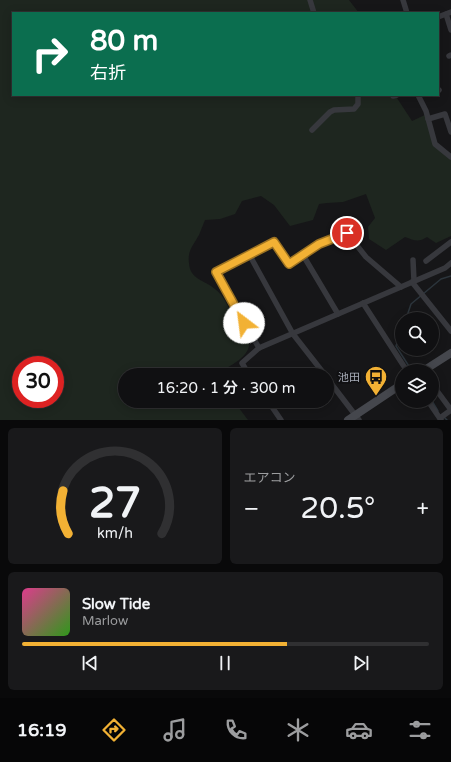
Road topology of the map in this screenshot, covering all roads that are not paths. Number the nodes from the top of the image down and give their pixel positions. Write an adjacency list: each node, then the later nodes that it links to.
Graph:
1 (310, 0): 3 (street)
2 (403, 0): 4 (street)
3 (314, 12)
4 (407, 12)
5 (448, 13): 6 (street)
6 (451, 30)
7 (358, 96): 10 (street)
8 (419, 96): 9 (street)
9 (428, 119): 11 (street); 12 (street)
10 (312, 130)
11 (451, 132)
12 (451, 157)
13 (451, 242): 17 (street)
14 (249, 254): 15 (street); 24 (street); 25 (street)
15 (303, 255): 20 (street); 22 (street)
16 (413, 260): 19 (street)
17 (426, 261)
18 (451, 263): 19 (street)
19 (413, 282): 20 (street); 23 (street)
20 (401, 287): 21 (street)
21 (363, 303): 22 (street); 27 (street)
22 (338, 314): 24 (street)
23 (451, 331)
24 (293, 334): 25 (street); 30 (street)
25 (259, 348): 29 (street)
26 (451, 353): 28 (main road)
27 (402, 364)
28 (434, 364)
29 (245, 368)
30 (320, 368)
31 (334, 387): 36 (street)
32 (395, 389): 36 (main road)
33 (439, 394): 37 (street)
34 (273, 408): 38 (street)
35 (434, 408): 37 (street)
36 (357, 417): 39 (main road)
37 (442, 418)
38 (281, 420)
39 (348, 420)

